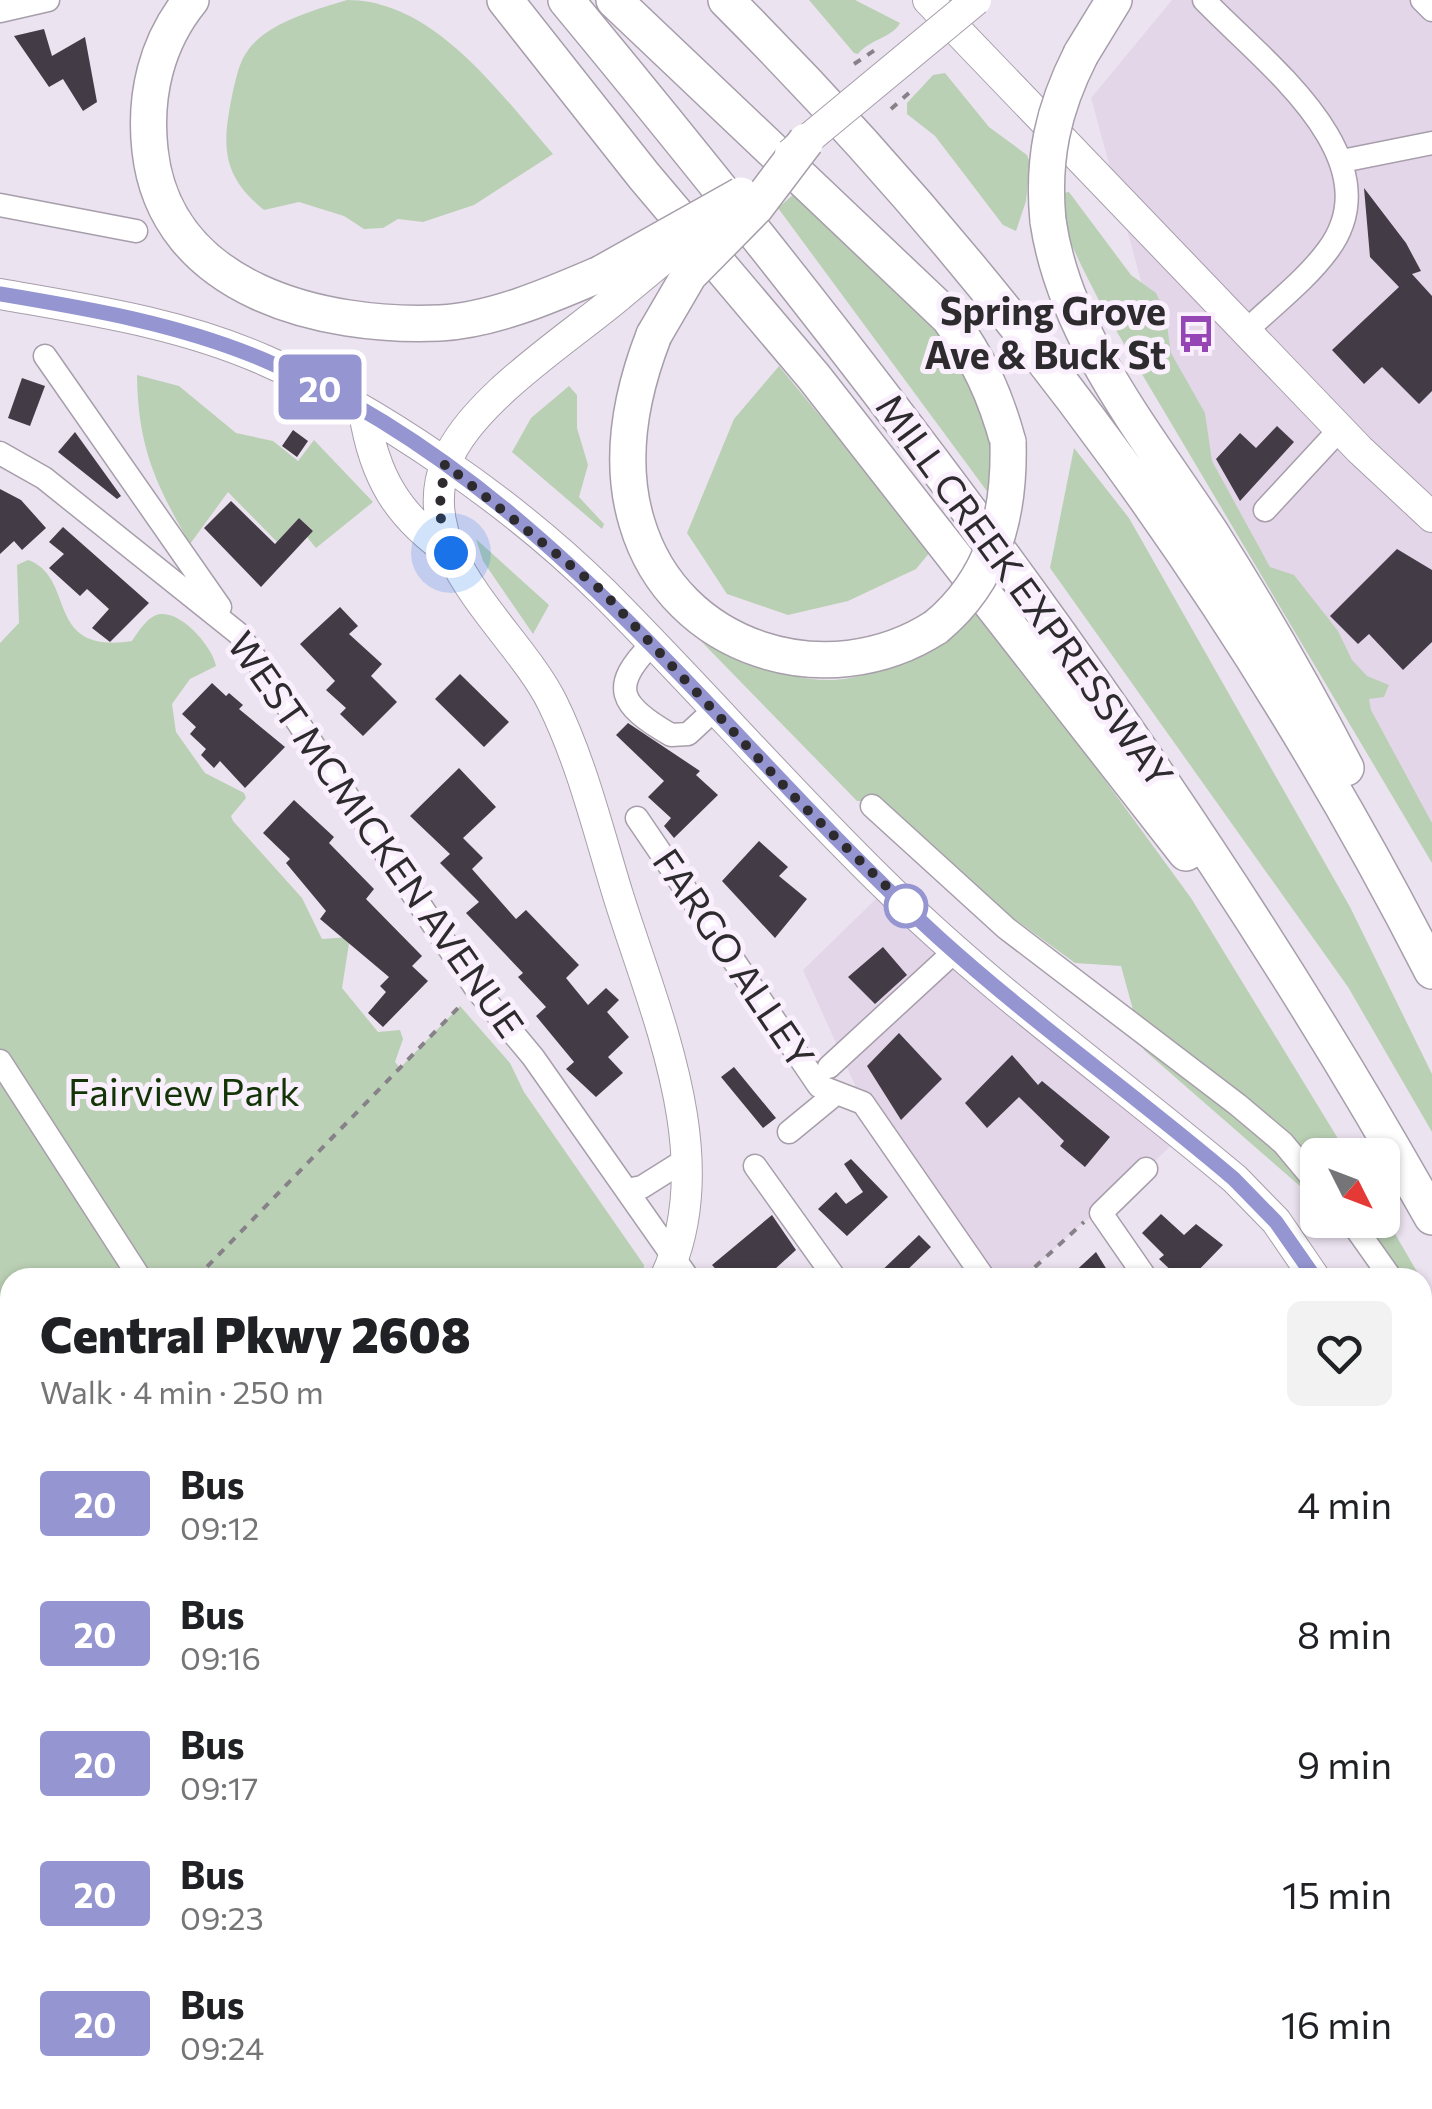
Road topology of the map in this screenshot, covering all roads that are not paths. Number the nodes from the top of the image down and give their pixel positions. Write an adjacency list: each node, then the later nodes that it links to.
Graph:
1 (48, 0): 14 (street)
2 (191, 0): 22 (highway)
3 (496, 0): 15 (highway)
4 (505, 0): 15 (highway)
5 (566, 0): 41 (highway, MILL CREEK EXPRESSWAY)
6 (614, 0): 16 (highway, bridge)
7 (726, 0): 40 (highway)
8 (974, 0): 12 (main road); 16 (main road, bridge)
9 (1114, 0): 38 (highway, bridge)
10 (1204, 0): 18 (street)
11 (1422, 0): 13 (street)
12 (937, 10): 24 (main road)
13 (1432, 10)
14 (0, 11)
15 (534, 35): 41 (highway)
16 (806, 141): 19 (main road, bridge)
17 (1432, 143): 18 (street)
18 (1342, 160): 24 (street)
19 (741, 195): 22 (highway, bridge)
20 (0, 204): 21 (street)
21 (136, 231)
22 (610, 285): 29 (main road)
23 (0, 294): 26 (main road)
24 (1246, 330): 27 (main road)
25 (45, 356): 33 (street)
26 (364, 412): 29 (main road); 32 (main road)
27 (1340, 429): 30 (street); 31 (main road)
28 (0, 453): 33 (street, WEST MCMICKEN AVENUE)
29 (445, 464): 32 (main road); 34 (main road)
30 (1265, 510)
31 (1432, 518)
32 (451, 553): 46 (main road)
33 (239, 634): 50 (street, WEST MCMICKEN AVENUE)
34 (652, 644): 35 (main road); 35 (street)
35 (714, 710): 39 (main road)
36 (872, 806): 47 (street)
37 (638, 818): 44 (street, FARGO ALLEY)
38 (1432, 950)
39 (955, 951): 43 (street); 59 (main road)
40 (1432, 972)
41 (1308, 1006): 51 (highway, MILL CREEK EXPRESSWAY)
42 (0, 1061): 53 (street)
43 (829, 1067)
44 (834, 1095): 45 (street); 57 (street, FARGO ALLEY)
45 (789, 1132)
46 (685, 1160): 50 (street); 55 (main road)
47 (1300, 1164)
48 (755, 1166): 56 (street)
49 (1146, 1169): 58 (street)
50 (626, 1190): 54 (street, WEST MCMICKEN AVENUE)
51 (1432, 1217)
52 (1363, 1238): 60 (street)
53 (134, 1268)
54 (674, 1268)
55 (676, 1268)
56 (828, 1268)
57 (977, 1268)
58 (1139, 1268)
59 (1308, 1268)
60 (1384, 1268)

